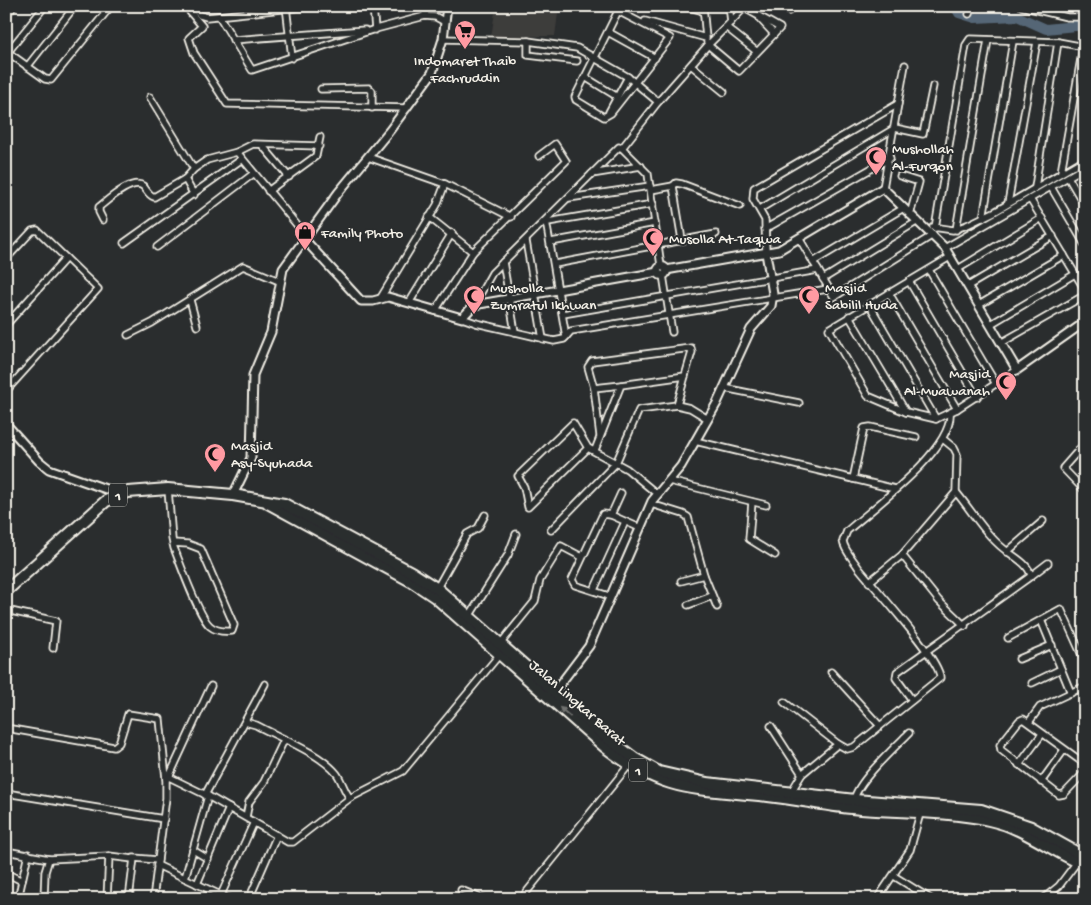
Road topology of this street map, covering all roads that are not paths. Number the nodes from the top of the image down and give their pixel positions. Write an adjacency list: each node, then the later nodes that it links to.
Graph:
1 (14, 6): 20 (street)
2 (45, 6): 42 (street)
3 (75, 6): 48 (street)
4 (111, 6): 48 (street)
5 (191, 6): 21 (street); 59 (street)
6 (310, 6): 16 (street)
7 (373, 6): 27 (street)
8 (426, 6): 22 (street)
9 (447, 6): 25 (street)
10 (686, 6): 18 (street)
11 (729, 6): 26 (street)
12 (782, 6): 13 (street)
13 (792, 6)
14 (972, 6): 19 (street)
15 (1021, 6): 23 (street)
16 (286, 7): 21 (street); 29 (street)
17 (742, 7): 26 (street); 41 (street)
18 (703, 9): 30 (street)
19 (969, 14)
20 (6, 16)
21 (219, 16): 32 (street)
22 (425, 16): 25 (street); 27 (street)
23 (1085, 17)
24 (633, 18): 28 (street); 30 (street); 45 (street)
25 (445, 22): 31 (street)
26 (728, 24): 38 (street); 41 (street)
27 (374, 30): 29 (street); 43 (street)
28 (608, 32): 44 (street); 45 (street)
29 (289, 35): 32 (street); 43 (street)
30 (706, 38): 38 (street)
31 (443, 39): 34 (street); 60 (street)
32 (233, 40): 43 (street)
33 (988, 40): 35 (street); 109 (street); 110 (street)
34 (528, 41): 40 (street); 40 (street)
35 (1013, 41): 36 (street); 102 (street)
36 (1037, 42): 37 (street); 93 (street)
37 (1058, 42): 39 (street); 85 (street)
38 (708, 45): 41 (street); 46 (street)
39 (1084, 47): 76 (street)
40 (583, 51): 44 (street)
41 (756, 51)
42 (7, 52): 48 (street)
43 (292, 58)
44 (594, 58): 49 (street); 50 (street)
45 (655, 58): 51 (street)
46 (691, 65): 54 (street); 57 (street)
47 (905, 65): 58 (street)
48 (27, 67)
49 (628, 76): 51 (street); 55 (street)
50 (585, 77): 55 (street); 61 (street)
51 (636, 83): 57 (street); 61 (street)
52 (933, 86): 62 (street)
53 (321, 89): 59 (street)
54 (724, 92)
55 (616, 96): 61 (street)
56 (150, 97): 75 (street)
57 (658, 102): 66 (street)
58 (898, 104): 62 (street); 98 (street)
59 (372, 108): 60 (street)
60 (407, 108): 69 (street)
61 (606, 117)
62 (895, 128): 70 (street); 98 (street)
63 (320, 137): 65 (street)
64 (262, 145): 65 (street); 67 (street); 80 (street)
65 (319, 146): 80 (street)
66 (622, 148): 73 (street); 78 (street)
67 (237, 152): 71 (street); 75 (street)
68 (539, 156): 101 (street)
69 (368, 157): 83 (street); 114 (street)
70 (890, 158): 88 (street); 108 (street)
71 (242, 159): 77 (street); 90 (street)
72 (1085, 159): 76 (street)
73 (641, 166): 78 (street); 87 (street)
74 (1085, 167): 81 (street)
75 (194, 169): 82 (street)
76 (1061, 172): 85 (street)
77 (253, 174): 89 (street); 122 (street)
78 (592, 174): 91 (street)
79 (900, 176): 99 (street)
80 (289, 177): 89 (street)
81 (1068, 177): 86 (street); 96 (street)
82 (185, 179): 90 (street); 104 (street)
83 (445, 184): 100 (street); 101 (street)
84 (673, 186): 87 (street); 95 (street); 116 (street)
85 (1035, 187): 93 (street)
86 (1051, 187): 92 (street); 121 (street)
87 (650, 188): 91 (street); 94 (street)
88 (883, 188): 97 (street); 115 (street)
89 (268, 191): 114 (street)
90 (194, 195): 119 (street)
91 (569, 198): 106 (street)
92 (1030, 199): 103 (street); 123 (street)
93 (1008, 203): 102 (street)
94 (653, 204): 106 (street); 107 (street)
95 (740, 206)
96 (1085, 206)
97 (902, 209): 99 (street); 131 (street)
98 (760, 210): 108 (street)
99 (910, 215): 105 (street)
100 (430, 217): 111 (street); 151 (street)
101 (511, 217): 124 (street)
102 (982, 218): 109 (street)
103 (1042, 218): 113 (street); 133 (street)
104 (103, 220)
105 (918, 221): 110 (street); 139 (street)
106 (547, 222): 117 (street); 118 (street)
107 (655, 223): 118 (street); 120 (street)
108 (765, 229): 125 (street)
109 (956, 230): 110 (street)
110 (934, 231): 123 (street); 144 (street)
111 (452, 233): 124 (street); 154 (street)
112 (716, 234): 116 (street)
113 (1053, 236): 126 (street); 142 (street)
114 (305, 237): 140 (street); 151 (street)
115 (799, 238): 125 (street); 131 (street)
116 (682, 240): 120 (street)
117 (526, 241): 130 (street); 147 (street)
118 (551, 242): 132 (street)
119 (124, 243)
120 (658, 245): 132 (street); 136 (street)
121 (1085, 245)
122 (156, 247)
123 (945, 248): 127 (street)
124 (473, 252): 158 (street)
125 (766, 253): 136 (street); 138 (street)
126 (1064, 255): 137 (street); 157 (street)
127 (950, 257): 133 (street); 135 (street)
128 (66, 258): 129 (street); 165 (street); 179 (street)
129 (6, 259)
130 (503, 262): 150 (street); 156 (street)
131 (813, 262): 134 (street)
132 (555, 264): 143 (street)
133 (958, 269): 142 (street)
134 (818, 270): 138 (street); 139 (street)
135 (928, 270): 141 (street); 175 (street)
136 (662, 271): 143 (street); 149 (street)
137 (1075, 274): 145 (street); 164 (street)
138 (770, 279): 149 (street); 152 (street)
139 (822, 279): 144 (street)
140 (279, 281): 153 (street); 208 (street)
141 (909, 281): 146 (street); 180 (street)
142 (968, 286): 157 (street)
143 (559, 289): 147 (street); 159 (street)
144 (828, 289): 152 (street)
145 (1085, 290)
146 (889, 293): 155 (street); 183 (street)
147 (535, 294): 150 (street); 171 (street)
148 (1085, 295): 172 (street)
149 (667, 296): 159 (street); 160 (street)
150 (510, 297): 156 (street); 167 (street)
151 (380, 299): 154 (street)
152 (773, 299): 160 (street); 178 (street)
153 (190, 300): 166 (street); 169 (street)
154 (409, 303): 158 (street)
155 (869, 304): 161 (street); 187 (street)
156 (474, 305): 162 (street)
157 (979, 305): 164 (street)
158 (436, 311): 162 (street)
159 (563, 314): 170 (street)
160 (670, 315): 168 (street); 170 (street)
161 (849, 316): 184 (street); 184 (street)
162 (462, 318): 167 (street)
163 (1085, 322): 173 (street)
164 (991, 324): 172 (street)
165 (6, 325)
166 (197, 326)
167 (516, 332): 171 (street)
168 (672, 332)
169 (128, 335)
170 (566, 337): 171 (street)
171 (543, 339)
172 (1001, 343): 173 (street)
173 (1017, 370): 175 (street)
174 (685, 376): 176 (street); 177 (street); 182 (street)
175 (996, 384): 180 (street)
176 (621, 385): 177 (street); 189 (street)
177 (594, 388): 189 (street)
178 (724, 388): 181 (street); 186 (street)
179 (6, 391)
180 (976, 397): 183 (street)
181 (799, 403)
182 (677, 405): 186 (street); 198 (street)
183 (957, 409): 185 (street)
184 (906, 412): 187 (street)
185 (950, 413): 187 (street); 191 (street)
186 (708, 419): 192 (street)
187 (936, 419)
188 (6, 424): 206 (street)
189 (600, 436): 195 (street)
190 (916, 437): 199 (street)
191 (944, 439): 202 (street); 204 (street)
192 (695, 442): 199 (street); 200 (street)
193 (1085, 443): 196 (street)
194 (588, 448): 194 (street); 195 (street)
195 (595, 450): 198 (street)
196 (1078, 450): 197 (street); 205 (street)
197 (1085, 459)
198 (616, 463): 207 (street); 218 (street)
199 (853, 479): 202 (street)
200 (669, 481): 207 (street); 210 (street)
201 (168, 489): 206 (highway, Jalan Lingkar Barat / 1); 208 (highway, Jalan Lingkar Barat / 1); 220 (street)
202 (896, 489): 229 (street)
203 (621, 492): 214 (street)
204 (956, 492): 221 (street); 223 (street)
205 (1085, 492)
206 (120, 494): 232 (highway, Jalan Lingkar Barat / 1)
207 (657, 494): 211 (street)
208 (233, 495): 209 (highway, Jalan Lingkar Barat / 1)
209 (265, 500): 230 (highway, Jalan Lingkar Barat / 1); 246 (highway, Jalan Lingkar Barat / 1)
210 (752, 502): 212 (street); 222 (street)
211 (651, 504): 217 (street); 226 (street)
212 (766, 505)
213 (485, 515): 230 (street)
214 (611, 515): 216 (street); 224 (street)
215 (1043, 521): 221 (street)
216 (625, 522): 217 (street); 231 (street)
217 (640, 528): 233 (street)
218 (551, 530)
219 (516, 534): 238 (street)
220 (173, 543): 220 (street)
221 (1007, 552): 227 (street)
222 (774, 555)
223 (902, 555): 229 (street); 240 (street)
224 (582, 558): 231 (street); 242 (street)
225 (1048, 563): 227 (street)
226 (704, 575): 228 (street); 234 (street)
227 (1031, 576): 240 (street)
228 (682, 581)
229 (870, 582): 245 (street)
230 (437, 588): 238 (highway, Jalan Lingkar Barat / 1)
231 (594, 590): 233 (street)
232 (6, 591)
233 (609, 596): 257 (street)
234 (712, 596): 235 (street); 236 (street)
235 (688, 605)
236 (717, 608)
237 (6, 610): 244 (street)
238 (470, 616): 242 (highway, Jalan Lingkar Barat / 1)
239 (1041, 620): 241 (street); 243 (street); 248 (street)
240 (965, 626): 245 (street)
241 (1008, 638)
242 (501, 643): 251 (highway, Jalan Lingkar Barat / 1)
243 (1052, 644): 247 (street); 249 (street)
244 (53, 648)
245 (928, 651): 259 (street); 259 (street)
246 (500, 654): 251 (highway, Jalan Lingkar Barat / 1); 281 (street)
247 (1019, 660)
248 (1085, 662)
249 (1061, 669): 252 (street); 258 (street)
250 (831, 672): 264 (street)
251 (530, 675): 253 (highway, Jalan Lingkar Barat / 1)
252 (1032, 682)
253 (539, 683): 257 (highway, Jalan Lingkar Barat / 1); 272 (highway, Jalan Lingkar Barat / 1, one-way to 253)
254 (265, 684): 261 (street)
255 (211, 686): 276 (street)
256 (1085, 686): 258 (street)
257 (555, 691): 278 (highway, Jalan Lingkar Barat / 1)
258 (1071, 693): 262 (street)
259 (912, 700): 264 (street)
260 (784, 702): 269 (street)
261 (245, 722): 268 (street); 280 (street)
262 (1028, 722): 267 (street); 273 (street)
263 (771, 726): 275 (street)
264 (880, 726): 269 (street)
265 (6, 728): 276 (street)
266 (909, 733): 282 (street)
267 (1042, 734): 270 (street); 273 (street)
268 (284, 740): 281 (street); 285 (street)
269 (838, 744): 275 (street)
270 (1064, 750): 271 (street); 277 (street)
271 (1085, 764)
272 (629, 765): 284 (highway, Jalan Lingkar Barat / 1); 314 (street)
273 (1019, 765): 277 (street)
274 (1085, 772): 277 (street)
275 (802, 774): 278 (street)
276 (168, 778): 280 (street); 286 (street)
277 (1041, 782)
278 (791, 792): 282 (highway, Jalan Lingkar Barat / 1)
279 (6, 793): 286 (street)
280 (206, 795): 283 (street); 289 (street)
281 (350, 798): 288 (street)
282 (854, 800): 284 (highway, Jalan Lingkar Barat / 1)
283 (229, 808): 285 (street); 295 (street)
284 (921, 809): 296 (highway, Jalan Lingkar Barat / 1); 299 (street)
285 (246, 817): 287 (street)
286 (164, 819): 297 (street)
287 (254, 822): 288 (street); 304 (street)
288 (277, 835): 312 (street)
289 (193, 850): 295 (street); 300 (street)
290 (6, 851): 291 (street)
291 (28, 854): 293 (street); 301 (street)
292 (109, 856): 293 (street); 294 (street); 308 (street)
293 (49, 859): 307 (street)
294 (133, 859): 297 (street); 309 (street)
295 (208, 859): 302 (street)
296 (1082, 862): 318 (street)
297 (158, 863): 300 (street); 310 (street)
298 (6, 873): 301 (street)
299 (894, 876): 316 (street); 317 (street)
300 (185, 878): 302 (street)
301 (22, 881): 306 (street)
302 (197, 884): 304 (street)
303 (461, 890): 313 (street)
304 (221, 895): 311 (street)
305 (742, 896): 315 (street)
306 (18, 899)
307 (44, 899)
308 (107, 899)
309 (129, 899)
310 (153, 899)
311 (229, 899)
312 (249, 899)
313 (482, 899)
314 (521, 899)
315 (749, 899)
316 (877, 899)
317 (932, 899)
318 (1043, 899)

